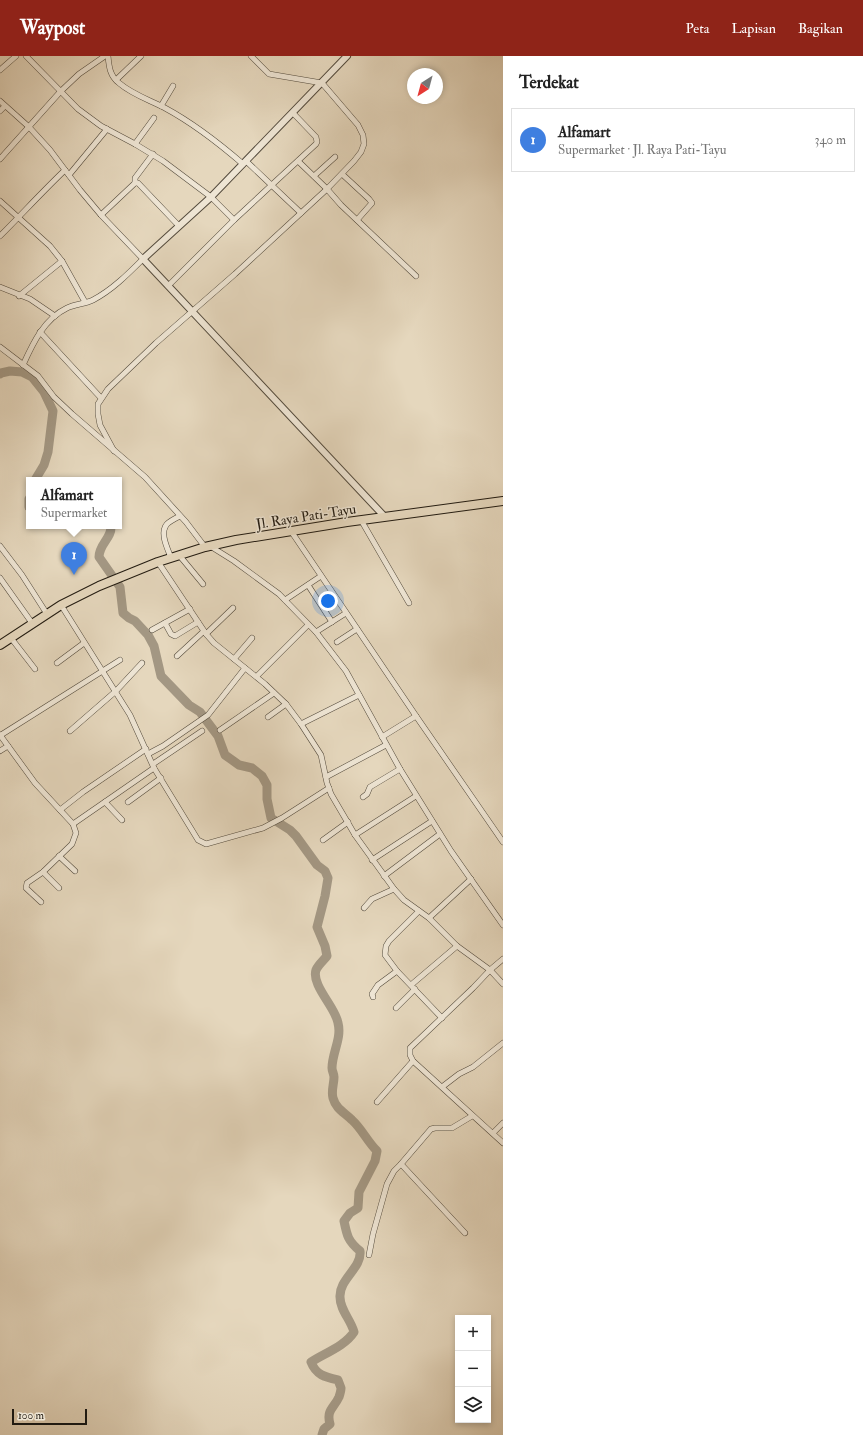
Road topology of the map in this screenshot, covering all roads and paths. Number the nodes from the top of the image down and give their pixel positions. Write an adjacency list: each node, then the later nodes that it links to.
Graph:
1 (16, 56): 7 (street)
2 (26, 56): 11 (street)
3 (106, 56): 8 (street); 11 (street)
4 (141, 56): 8 (street)
5 (251, 56): 9 (street)
6 (347, 56): 9 (street)
7 (0, 70)
8 (116, 80): 14 (street)
9 (322, 83): 16 (street); 27 (street)
10 (173, 86): 14 (street)
11 (60, 92): 18 (street); 19 (street)
12 (0, 101): 13 (street)
13 (5, 106): 15 (street); 18 (street)
14 (161, 106): 25 (street)
15 (0, 111)
16 (293, 113): 24 (street); 25 (street)
17 (154, 118): 20 (street)
18 (29, 127): 23 (street); 26 (street)
19 (107, 129): 20 (street); 28 (street)
20 (135, 144): 21 (street)
21 (153, 154): 30 (street); 33 (street)
22 (335, 157): 29 (street)
23 (0, 159)
24 (298, 161): 29 (street); 31 (street)
25 (244, 163): 31 (street); 33 (street)
26 (65, 170): 28 (street); 37 (street)
27 (342, 174): 32 (street); 39 (street)
28 (69, 175): 36 (street)
29 (314, 176): 32 (street)
30 (135, 183): 36 (street); 40 (street)
31 (272, 186): 35 (street); 38 (street)
32 (328, 189): 35 (street); 39 (street)
33 (211, 197): 38 (street); 40 (street)
34 (0, 201): 37 (street)
35 (301, 213): 49 (street)
36 (101, 215): 42 (street)
37 (19, 218): 41 (street); 43 (street)
38 (234, 220): 45 (street)
39 (357, 220): 44 (street)
40 (179, 226): 42 (street)
41 (0, 236)
42 (143, 259): 45 (street); 48 (street)
43 (62, 261): 47 (street); 48 (street)
44 (416, 276)
45 (168, 286): 49 (street)
46 (0, 287): 47 (street)
47 (19, 296): 50 (street)
48 (85, 302): 50 (street)
49 (192, 311): 54 (street); 58 (street)
50 (56, 316): 51 (street)
51 (40, 332): 53 (street); 54 (street)
52 (0, 347): 53 (street)
53 (23, 365): 55 (street)
54 (102, 398): 55 (street)
55 (114, 451): 57 (street)
56 (503, 501): 58 (main road, Jl. Raya Pati-Tayu)
57 (180, 516): 62 (street); 63 (street)
58 (384, 516): 59 (main road, Jl. Raya Pati-Tayu)
59 (361, 520): 60 (main road, Jl. Raya Pati-Tayu); 70 (street)
60 (291, 531): 62 (main road, Jl. Raya Pati-Tayu); 65 (street)
61 (0, 546): 75 (street)
62 (208, 547): 63 (main road, Jl. Raya Pati-Tayu); 69 (street)
63 (175, 557): 64 (main road, Jl. Raya Pati-Tayu); 67 (street)
64 (158, 562): 71 (main road, Jl. Raya Pati-Tayu); 73 (street)
65 (321, 576): 68 (street); 74 (street)
66 (0, 578): 78 (street)
67 (203, 584)
68 (308, 585): 69 (street); 77 (street)
69 (285, 600): 80 (street)
70 (409, 603)
71 (61, 605): 75 (main road); 88 (street)
72 (233, 608): 84 (street)
73 (190, 610): 76 (street); 79 (street)
74 (346, 613): 77 (street); 81 (street)
75 (47, 614): 78 (main road)
76 (198, 622): 79 (street); 84 (street)
77 (332, 622): 83 (street)
78 (32, 623): 85 (main road)
79 (165, 623): 82 (street)
80 (308, 625): 83 (street); 98 (street)
81 (357, 629): 87 (street); 103 (street)
82 (152, 630)
83 (316, 632): 101 (street)
84 (205, 633): 90 (street); 91 (street)
85 (11, 638): 89 (main road); 96 (street)
86 (252, 638): 91 (street)
87 (337, 642)
88 (84, 643): 93 (street); 97 (street)
89 (0, 645)
90 (177, 656)
91 (234, 659): 95 (street)
92 (120, 660): 97 (street)
93 (57, 663)
94 (142, 663): 99 (street)
95 (245, 668): 98 (street); 114 (street)
96 (35, 669)
97 (102, 672): 99 (street); 109 (street)
98 (257, 676): 100 (street)
99 (116, 691): 106 (street); 114 (street)
100 (274, 693): 102 (street); 107 (street)
101 (359, 695): 105 (street); 110 (street)
102 (286, 704): 104 (street); 105 (street)
103 (416, 716): 110 (street); 132 (street)
104 (268, 717)
105 (301, 724): 117 (street)
106 (70, 730)
107 (220, 730)
108 (202, 731): 115 (street)
109 (0, 735): 112 (street)
110 (382, 737): 111 (street)
111 (386, 745): 116 (street); 117 (street)
112 (8, 746): 113 (street); 124 (street)
113 (0, 751)
114 (147, 752): 115 (street); 124 (street)
115 (154, 766): 118 (street); 122 (street)
116 (400, 769): 120 (street); 121 (street)
117 (326, 777): 119 (street)
118 (161, 778): 119 (street); 123 (street)
119 (329, 788): 127 (street)
120 (416, 796): 126 (street); 130 (street)
121 (362, 797)
122 (105, 802): 125 (street); 128 (street)
123 (128, 802)
124 (60, 810): 128 (street)
125 (122, 820)
126 (432, 821): 129 (street); 134 (street)
127 (348, 822): 130 (street); 131 (street)
128 (73, 824): 133 (street)
129 (440, 834): 137 (street); 138 (street)
130 (355, 835): 134 (street)
131 (323, 840)
132 (503, 842)
133 (60, 856): 135 (street); 136 (street)
134 (372, 860): 137 (street)
135 (76, 871)
136 (43, 872): 139 (street); 141 (street)
137 (384, 876): 140 (street)
138 (471, 879): 144 (street); 145 (street)
139 (59, 888)
140 (394, 888): 142 (street); 143 (street)
141 (41, 902)
142 (364, 908)
143 (419, 911): 144 (street); 149 (street)
144 (429, 918): 146 (street)
145 (503, 925)
146 (457, 946): 148 (street); 151 (street)
147 (503, 959): 148 (street)
148 (490, 970): 150 (street); 154 (street)
149 (397, 971): 151 (street); 152 (street)
150 (503, 984)
151 (413, 987): 153 (street); 154 (street)
152 (374, 997)
153 (396, 1008)
154 (442, 1018): 156 (street)
155 (503, 1043): 157 (street)
156 (414, 1061): 157 (street); 158 (street)
157 (442, 1087): 159 (street)
158 (377, 1102)
159 (472, 1116): 161 (street); 163 (street)
160 (503, 1123): 161 (street)
161 (493, 1133): 162 (street)
162 (503, 1143)
163 (401, 1164): 164 (street); 165 (street)
164 (465, 1233)
165 (369, 1255)

